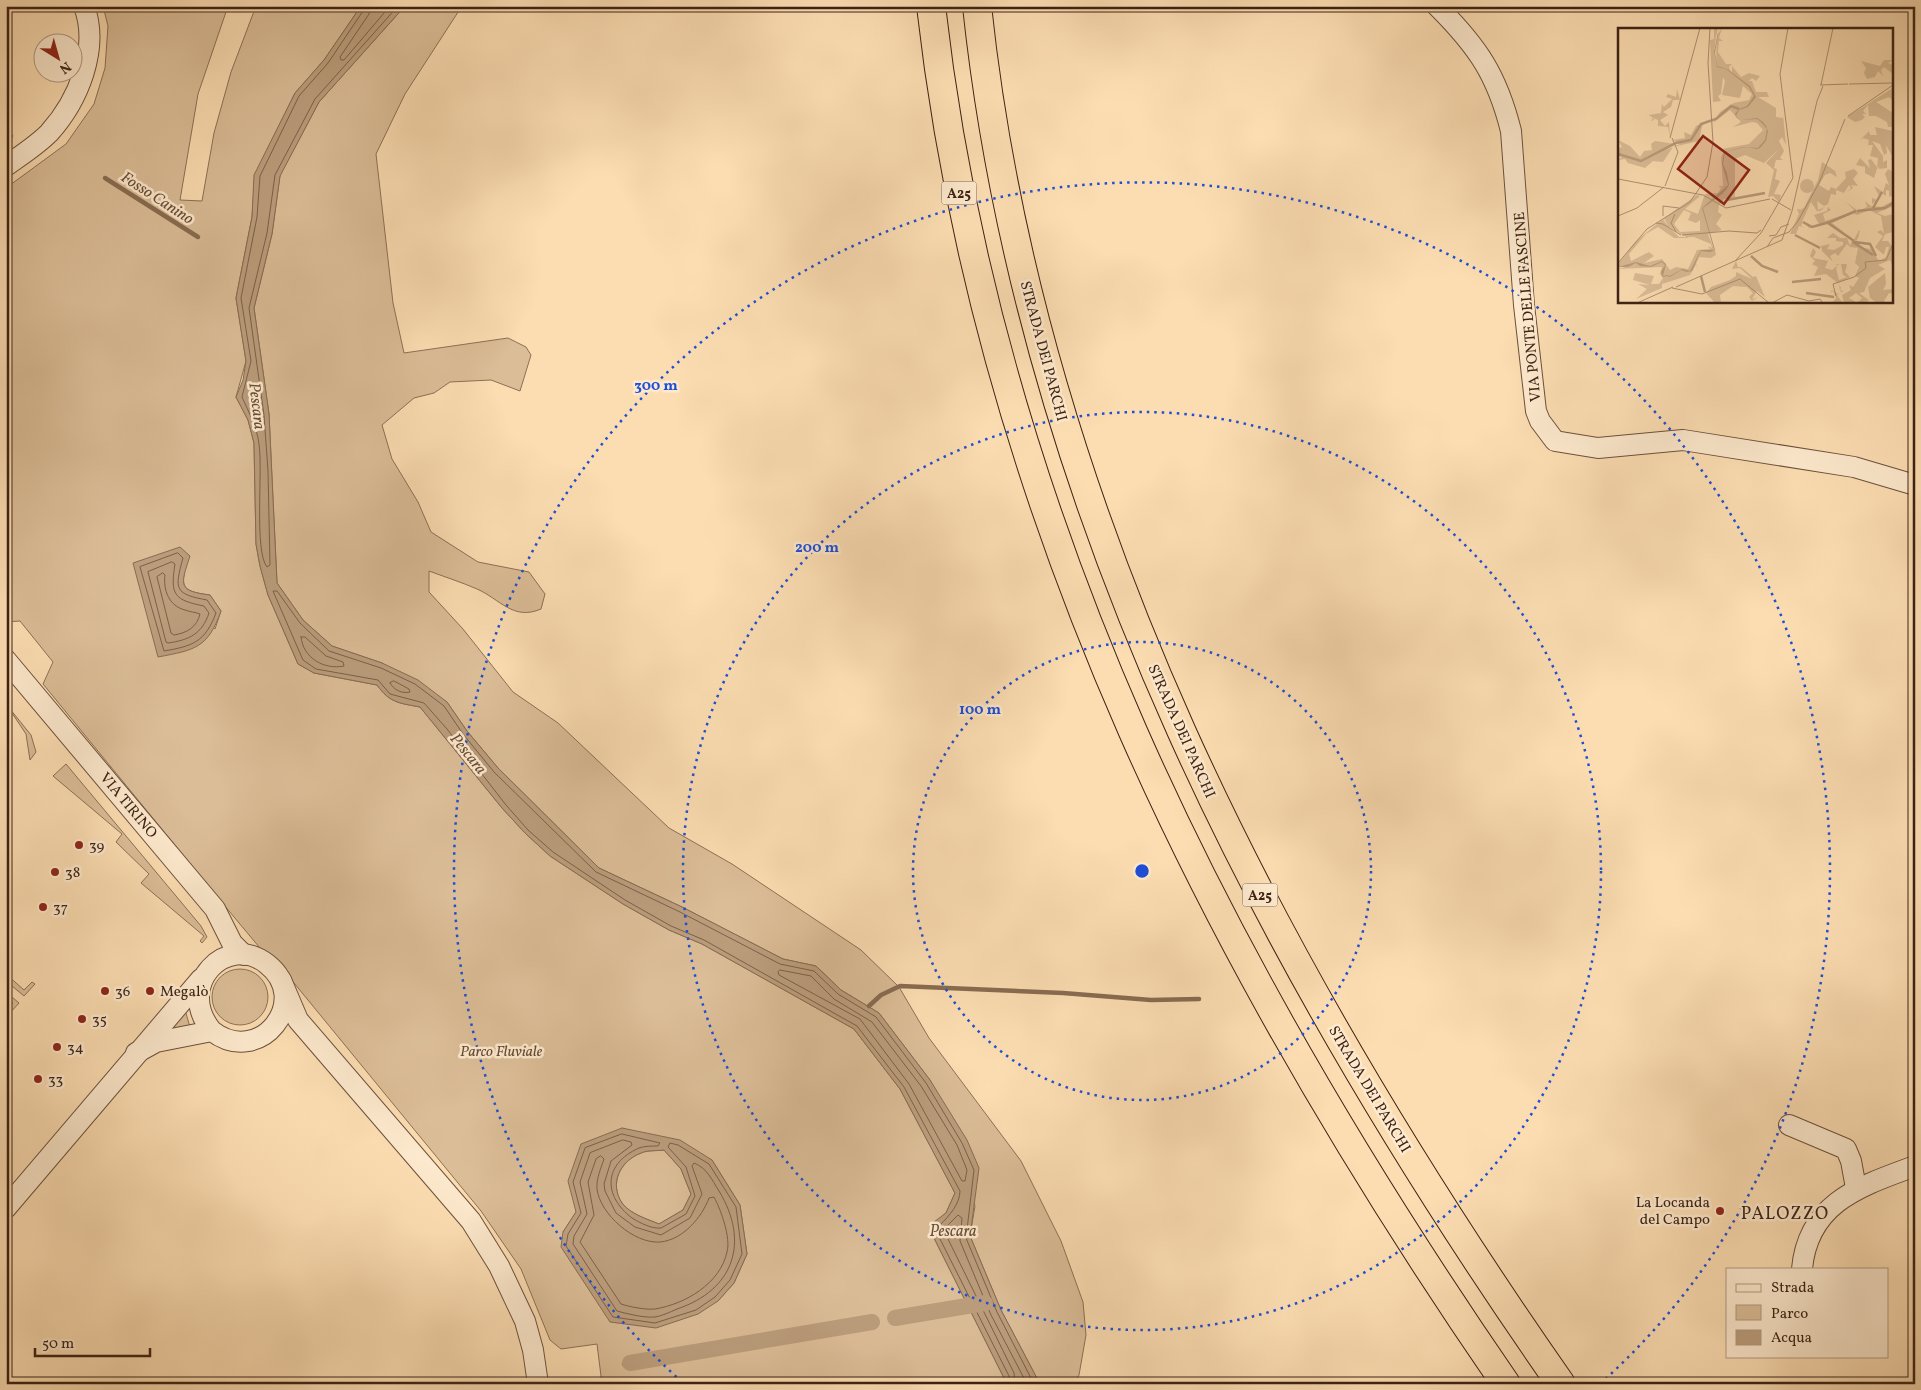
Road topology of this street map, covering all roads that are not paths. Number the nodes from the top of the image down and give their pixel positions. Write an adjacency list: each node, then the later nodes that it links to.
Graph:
1 (84, 6): 5 (street)
2 (930, 6): 19 (highway, A25)
3 (977, 6): 20 (highway, STRADA DEI PARCHI / A25)
4 (1437, 6): 6 (street, VIA PONTE DELLE FASCINE)
5 (6, 166)
6 (1915, 484)
7 (6, 660): 8 (street, VIA TIRINO)
8 (244, 955): 9 (street); 10 (street)
9 (205, 973): 11 (street); 12 (street)
10 (281, 980): 11 (street); 18 (street)
11 (212, 1031): 12 (street)
12 (136, 1053): 16 (street)
13 (1789, 1125): 15 (street)
14 (1915, 1166): 15 (street)
15 (1856, 1188): 17 (street)
16 (6, 1208)
17 (1802, 1268)
18 (538, 1384)
19 (1506, 1384)
20 (1561, 1384)

